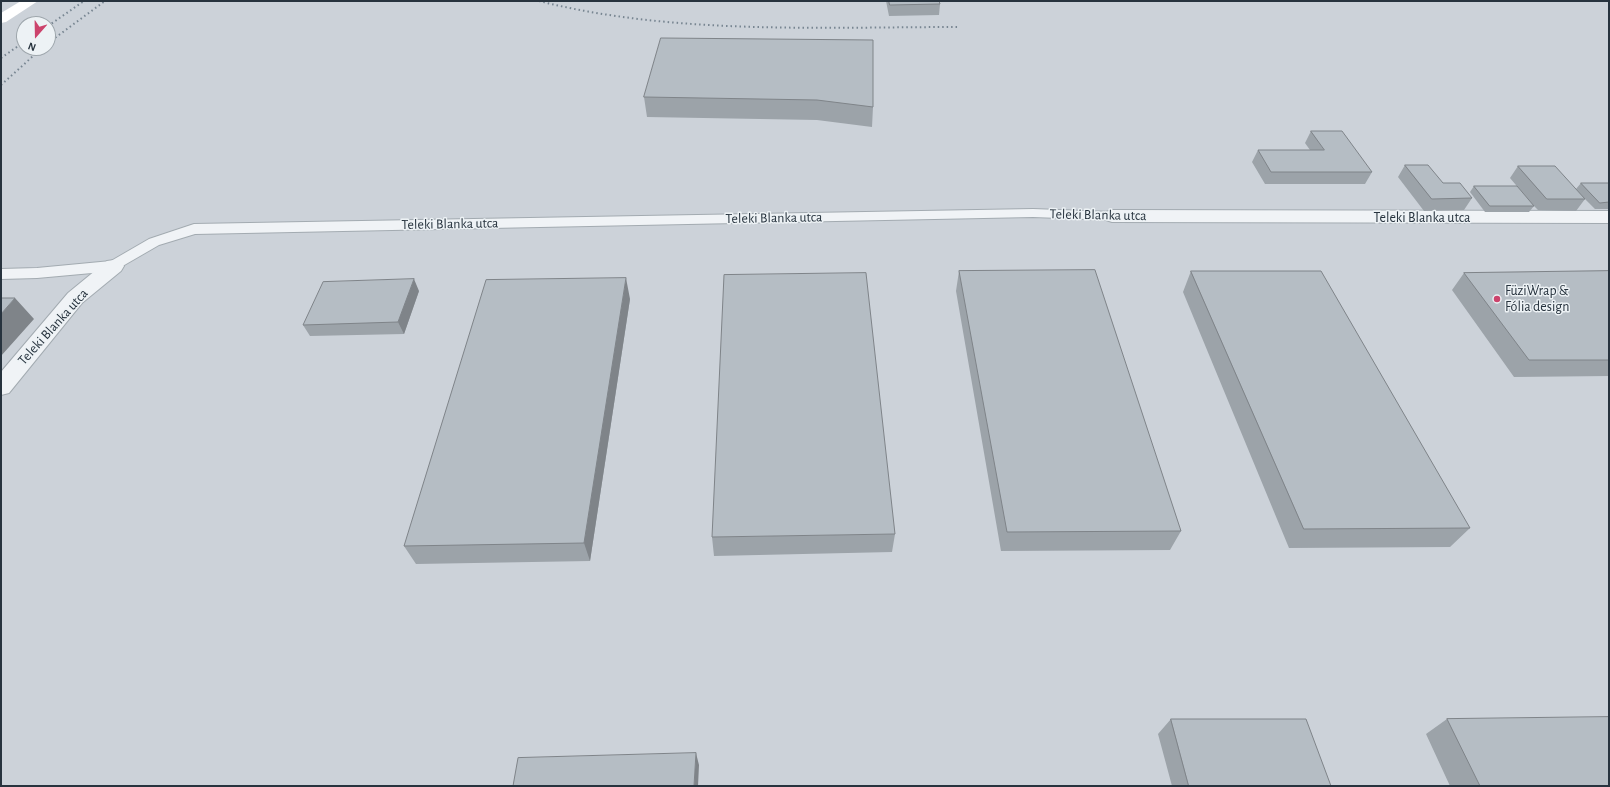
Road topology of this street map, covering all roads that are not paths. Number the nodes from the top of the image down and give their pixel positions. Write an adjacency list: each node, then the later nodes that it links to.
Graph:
1 (31, 1): 2 (street)
2 (1, 18)
3 (1112, 216): 4 (street, Teleki Blanka utca); 5 (lane, Teleki Blanka utca)
4 (1609, 217)
5 (114, 266): 6 (lane); 7 (street, Teleki Blanka utca)
6 (1, 274)
7 (1, 386)

